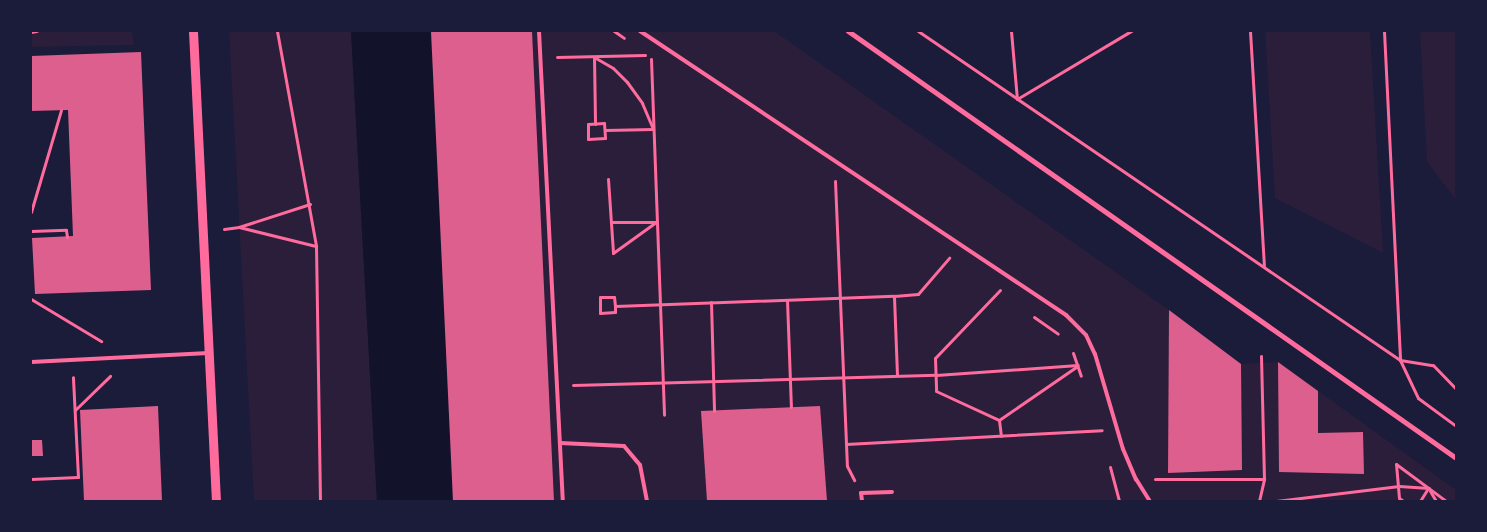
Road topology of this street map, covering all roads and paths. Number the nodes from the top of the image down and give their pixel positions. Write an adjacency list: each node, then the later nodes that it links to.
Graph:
1 (37, 31): 13 (lane)
2 (193, 31): 53 (street)
3 (277, 31): 27 (path)
4 (539, 31): 79 (lane)
5 (614, 31): 14 (path)
6 (640, 31): 40 (lane)
7 (848, 31): 81 (street)
8 (918, 31): 20 (path)
9 (1011, 31): 20 (path)
10 (1131, 31): 20 (path)
11 (1250, 31): 39 (path)
12 (1384, 31): 57 (path)
13 (31, 32)
14 (629, 41)
15 (643, 50): 16 (path)
16 (650, 55): 17 (path); 19 (path); 23 (path)
17 (594, 57): 18 (path); 22 (path); 23 (path)
18 (556, 58)
19 (658, 61)
20 (1017, 99): 39 (path)
21 (61, 110): 28 (path)
22 (595, 124): 24 (path); 24 (path)
23 (653, 129): 24 (path); 30 (path)
24 (605, 130)
25 (608, 179): 29 (path)
26 (843, 184): 45 (path)
27 (310, 204): 31 (path); 35 (path)
28 (31, 212)
29 (610, 222): 30 (path); 30 (path)
30 (656, 222): 48 (path)
31 (239, 227): 32 (path); 35 (path)
32 (224, 229)
33 (31, 231): 34 (path)
34 (67, 237)
35 (316, 246): 91 (path)
36 (942, 251): 37 (path)
37 (950, 257): 38 (path); 43 (path)
38 (958, 263)
39 (1264, 267): 57 (path)
40 (1011, 278): 42 (path); 54 (lane)
41 (990, 286): 42 (path)
42 (998, 292): 44 (path); 61 (path)
43 (894, 296): 45 (path); 60 (path)
44 (1006, 297)
45 (840, 298): 46 (path); 62 (path)
46 (787, 300): 47 (path); 63 (path)
47 (712, 302): 48 (path); 64 (path)
48 (660, 304): 49 (path); 65 (path)
49 (615, 306): 49 (path)
50 (1030, 314): 51 (path)
51 (1061, 336)
52 (1072, 350): 59 (path)
53 (209, 353): 56 (lane); 90 (street)
54 (1095, 354): 59 (path); 75 (lane)
55 (1261, 356): 85 (path)
56 (72, 360): 58 (lane); 83 (path)
57 (1400, 360): 68 (path); 74 (path)
58 (31, 362)
59 (1078, 366): 61 (path); 66 (path); 72 (path)
60 (897, 375): 61 (path); 62 (path)
61 (936, 375): 72 (path)
62 (843, 376): 63 (path); 80 (path)
63 (789, 377): 64 (path); 69 (path)
64 (714, 380): 65 (path); 70 (path)
65 (663, 381): 67 (path); 71 (path)
66 (1084, 384)
67 (570, 385)
68 (1456, 389)
69 (791, 407)
70 (714, 410)
71 (664, 416)
72 (999, 420): 77 (path)
73 (1097, 421): 76 (path)
74 (1456, 426)
75 (1117, 429): 76 (path); 84 (lane)
76 (1101, 430): 77 (path); 78 (path)
77 (1001, 436): 80 (path)
78 (1103, 439)
79 (560, 443): 92 (lane); 93 (lane)
80 (846, 444): 89 (path)
81 (1456, 458)
82 (1110, 466): 95 (path)
83 (31, 479)
84 (1136, 479): 85 (path); 96 (lane)
85 (1264, 479): 97 (path)
86 (1398, 486): 87 (path); 87 (path); 98 (path); 99 (path)
87 (1428, 488): 100 (path); 101 (path); 102 (path)
88 (892, 492): 89 (lane)
89 (861, 493): 94 (lane)
90 (216, 501)
91 (320, 501)
92 (563, 501)
93 (648, 501)
94 (862, 501)
95 (1119, 501)
96 (1150, 501)
97 (1259, 501)
98 (1276, 501)
99 (1403, 501)
100 (1420, 501)
101 (1436, 501)
102 (1446, 501)

